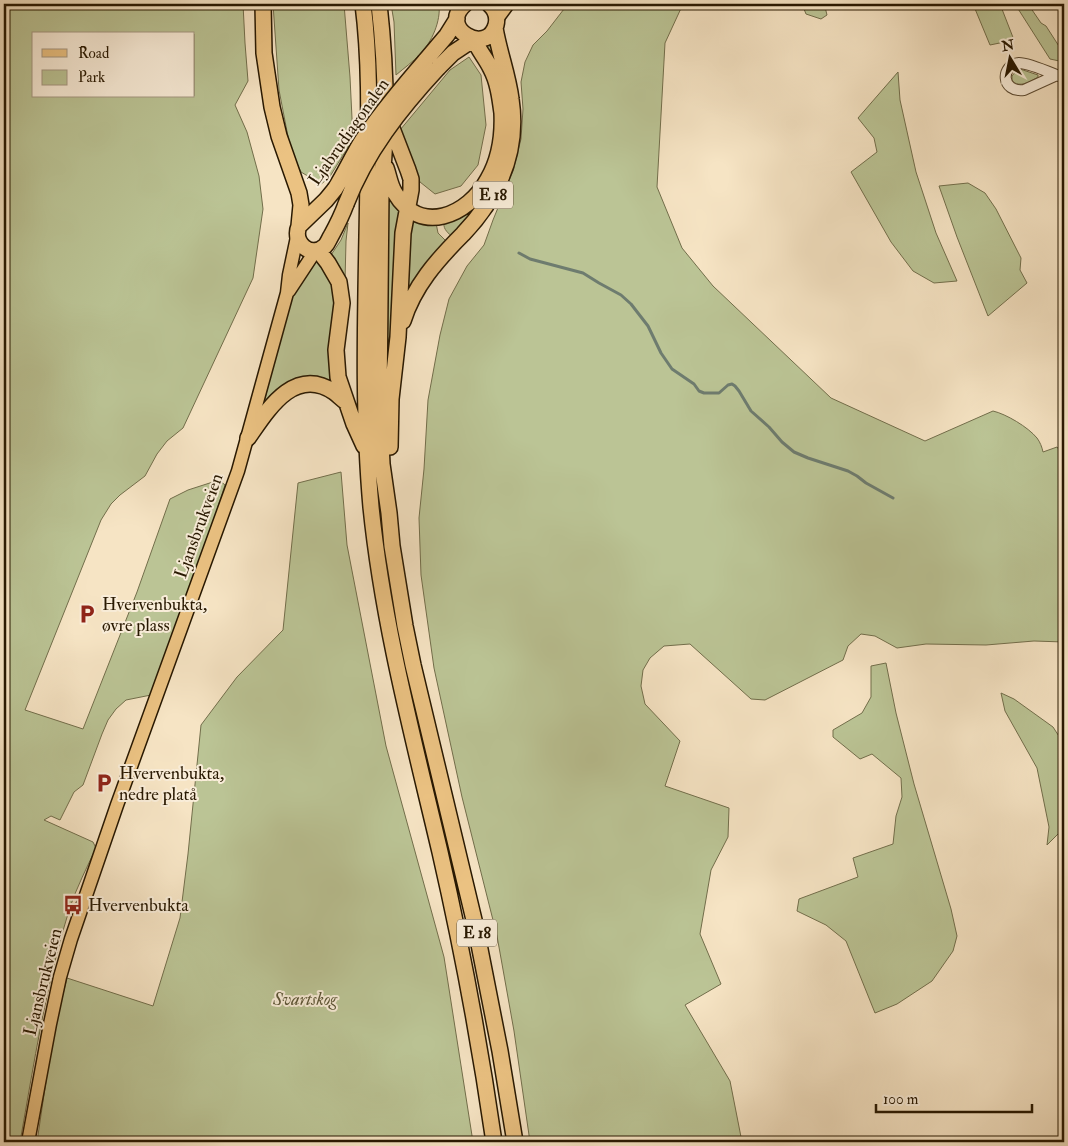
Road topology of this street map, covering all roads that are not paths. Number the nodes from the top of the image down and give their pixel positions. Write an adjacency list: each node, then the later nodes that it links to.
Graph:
1 (262, 4): 13 (highway)
2 (363, 4): 20 (highway, E 18)
3 (379, 4): 10 (highway, E 18)
4 (489, 4): 7 (highway, E 18)
5 (508, 4): 7 (main road)
6 (458, 10): 8 (highway, E 18); 9 (highway, Ljabrudiagonalen / E 18)
7 (496, 24): 8 (highway, E 18); 17 (highway, E 18)
8 (474, 39): 9 (highway, Ljabrudiagonalen / E 18); 12 (highway, E 18)
9 (432, 64): 13 (highway, Ljabrudiagonalen / E 18, bridge); 14 (highway, Ljabrudiagonalen / E 18, bridge)
10 (385, 112): 11 (highway, E 18); 12 (highway, E 18)
11 (384, 160): 12 (highway, E 18); 21 (highway, E 18)
12 (408, 209): 17 (highway, E 18)
13 (301, 227): 14 (highway); 15 (highway, E 18); 16 (main road, Ljansbrukveien)
14 (329, 238): 15 (highway, E 18)
15 (317, 250): 16 (main road, Ljansbrukveien); 18 (highway, E 18)
16 (287, 293): 19 (main road, Ljansbrukveien)
17 (398, 337): 21 (highway, E 18)
18 (346, 402): 19 (highway); 20 (highway, E 18)
19 (248, 438): 22 (main road, Ljansbrukveien)
20 (368, 453): 23 (highway, E 18)
21 (389, 513): 24 (highway, E 18)
22 (28, 1142)
23 (494, 1142)
24 (515, 1142)

